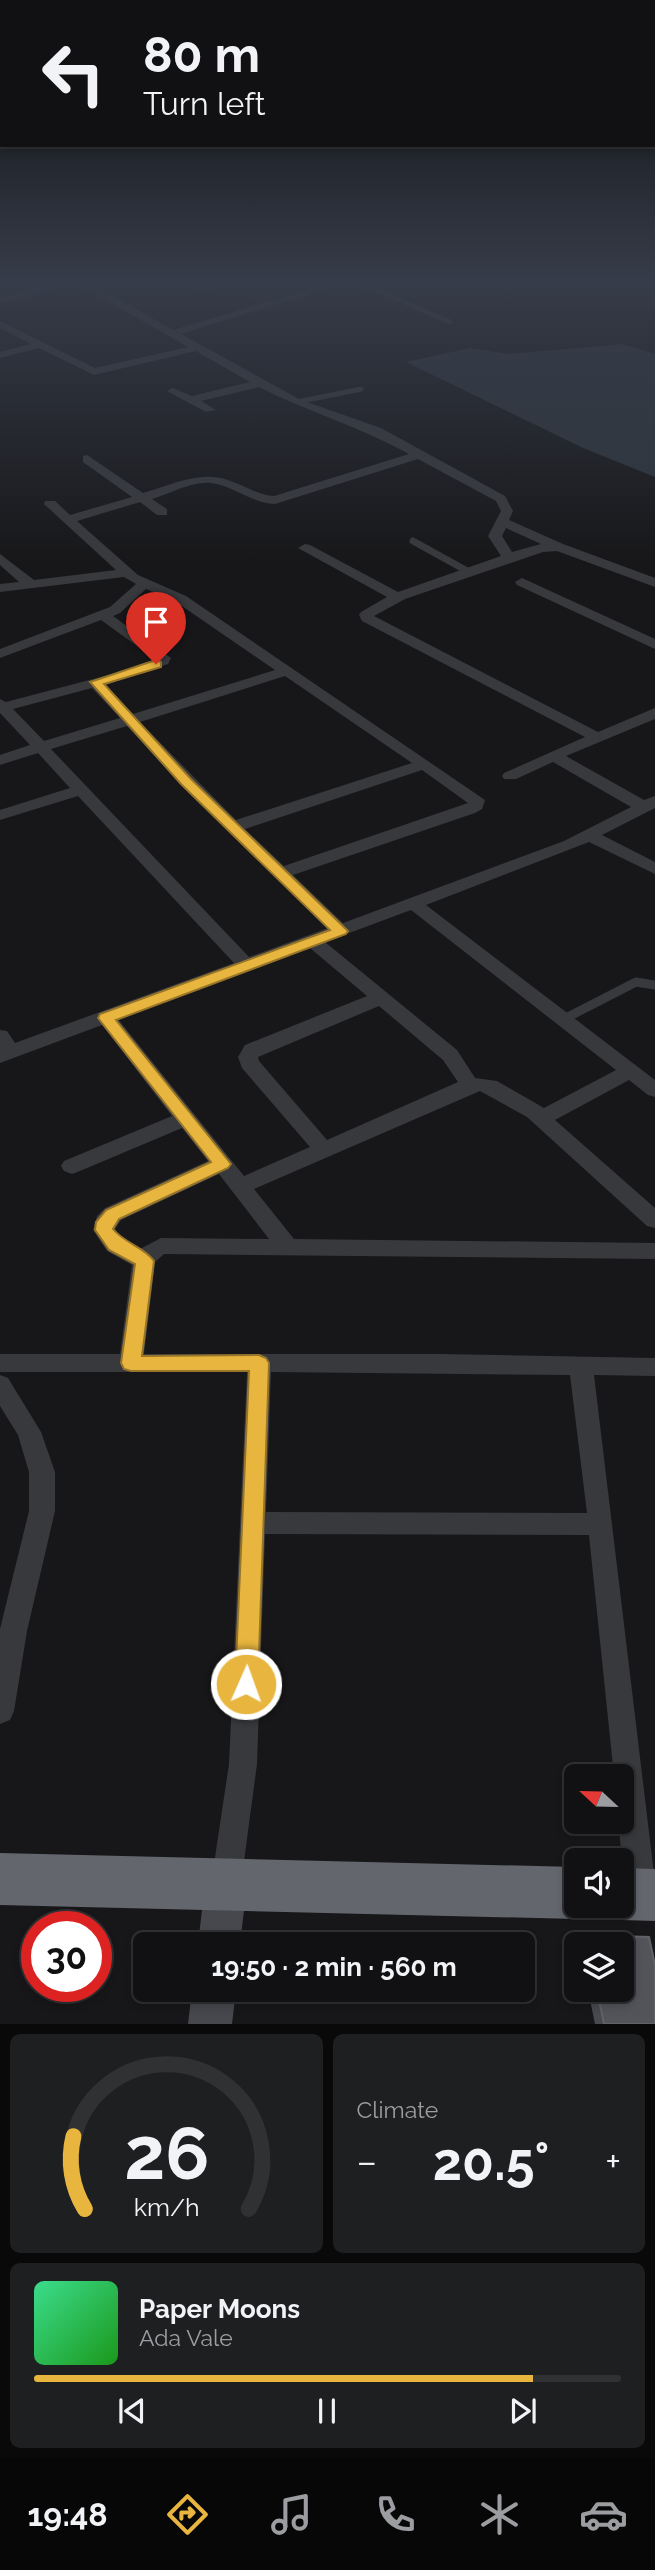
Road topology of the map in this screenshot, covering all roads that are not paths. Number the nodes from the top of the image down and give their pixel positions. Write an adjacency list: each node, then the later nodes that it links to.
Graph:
1 (242, 373): 2 (street)
2 (260, 383): 5 (street); 6 (street)
3 (360, 389): 6 (lane)
4 (173, 391): 5 (street)
5 (190, 400): 7 (street)
6 (297, 402): 8 (street)
7 (210, 410)
8 (420, 454): 10 (street); 14 (street)
9 (87, 459): 10 (street)
10 (142, 498): 12 (street); 13 (street)
11 (50, 504): 13 (street)
12 (162, 512)
13 (67, 520): 21 (street)
14 (502, 522): 16 (street); 18 (street)
15 (413, 541): 20 (lane)
16 (558, 547): 18 (street); 23 (street)
17 (306, 548): 26 (street)
18 (509, 557): 20 (street)
19 (0, 558): 24 (street)
20 (469, 572): 26 (street)
21 (134, 578): 24 (street); 27 (street); 30 (street)
22 (522, 582): 28 (street)
23 (655, 583)
24 (30, 584): 25 (street)
25 (0, 588)
26 (399, 598): 35 (street)
27 (103, 615): 29 (street); 31 (street)
28 (655, 645)
29 (0, 654)
30 (287, 671): 34 (street); 39 (street)
31 (96, 682): 32 (street); 34 (street)
32 (2, 706): 36 (street)
33 (655, 713): 35 (street)
34 (130, 720): 36 (street); 45 (street)
35 (596, 737): 37 (street)
36 (42, 747): 38 (street); 41 (street)
37 (554, 756): 40 (street); 43 (street)
38 (0, 760)
39 (425, 764): 45 (street); 48 (street)
40 (510, 776)
41 (81, 790): 44 (street); 52 (street)
42 (0, 796): 44 (street)
43 (649, 804): 46 (street)
44 (6, 813)
45 (233, 827): 48 (street)
46 (589, 835): 47 (street); 49 (street)
47 (655, 869)
48 (281, 873): 50 (street)
49 (414, 904): 50 (street); 56 (street)
50 (341, 931): 51 (street)
51 (313, 941): 52 (street); 54 (street)
52 (247, 966): 55 (street)
53 (655, 985): 56 (lane)
54 (380, 999): 59 (street); 63 (street)
55 (106, 1018): 57 (street); 62 (street)
56 (564, 1019): 58 (street)
57 (4, 1048)
58 (631, 1071): 60 (street); 61 (street)
59 (470, 1085): 61 (street); 63 (street)
60 (655, 1090)
61 (536, 1115): 67 (street)
62 (186, 1118): 64 (street); 65 (street)
63 (324, 1150): 66 (street)
64 (222, 1164): 66 (street); 70 (street)
65 (72, 1166)
66 (240, 1187): 68 (street)
67 (655, 1220)
68 (289, 1248): 69 (street); 70 (street)
69 (655, 1251)
70 (144, 1261): 72 (street)
71 (0, 1363): 72 (street)
72 (131, 1363): 73 (street)
73 (259, 1363): 74 (street); 77 (street)
74 (581, 1366): 75 (street); 78 (street)
75 (655, 1367)
76 (0, 1385): 79 (street)
77 (251, 1523): 78 (street); 82 (street)
78 (601, 1524): 84 (street)
79 (7, 1631): 80 (street)
80 (0, 1711)
81 (0, 1879): 82 (highway)
82 (226, 1885): 83 (highway); 85 (street)
83 (564, 1893)
84 (639, 1894)
85 (220, 1932)
86 (213, 2002): 87 (street)
87 (210, 2024)

